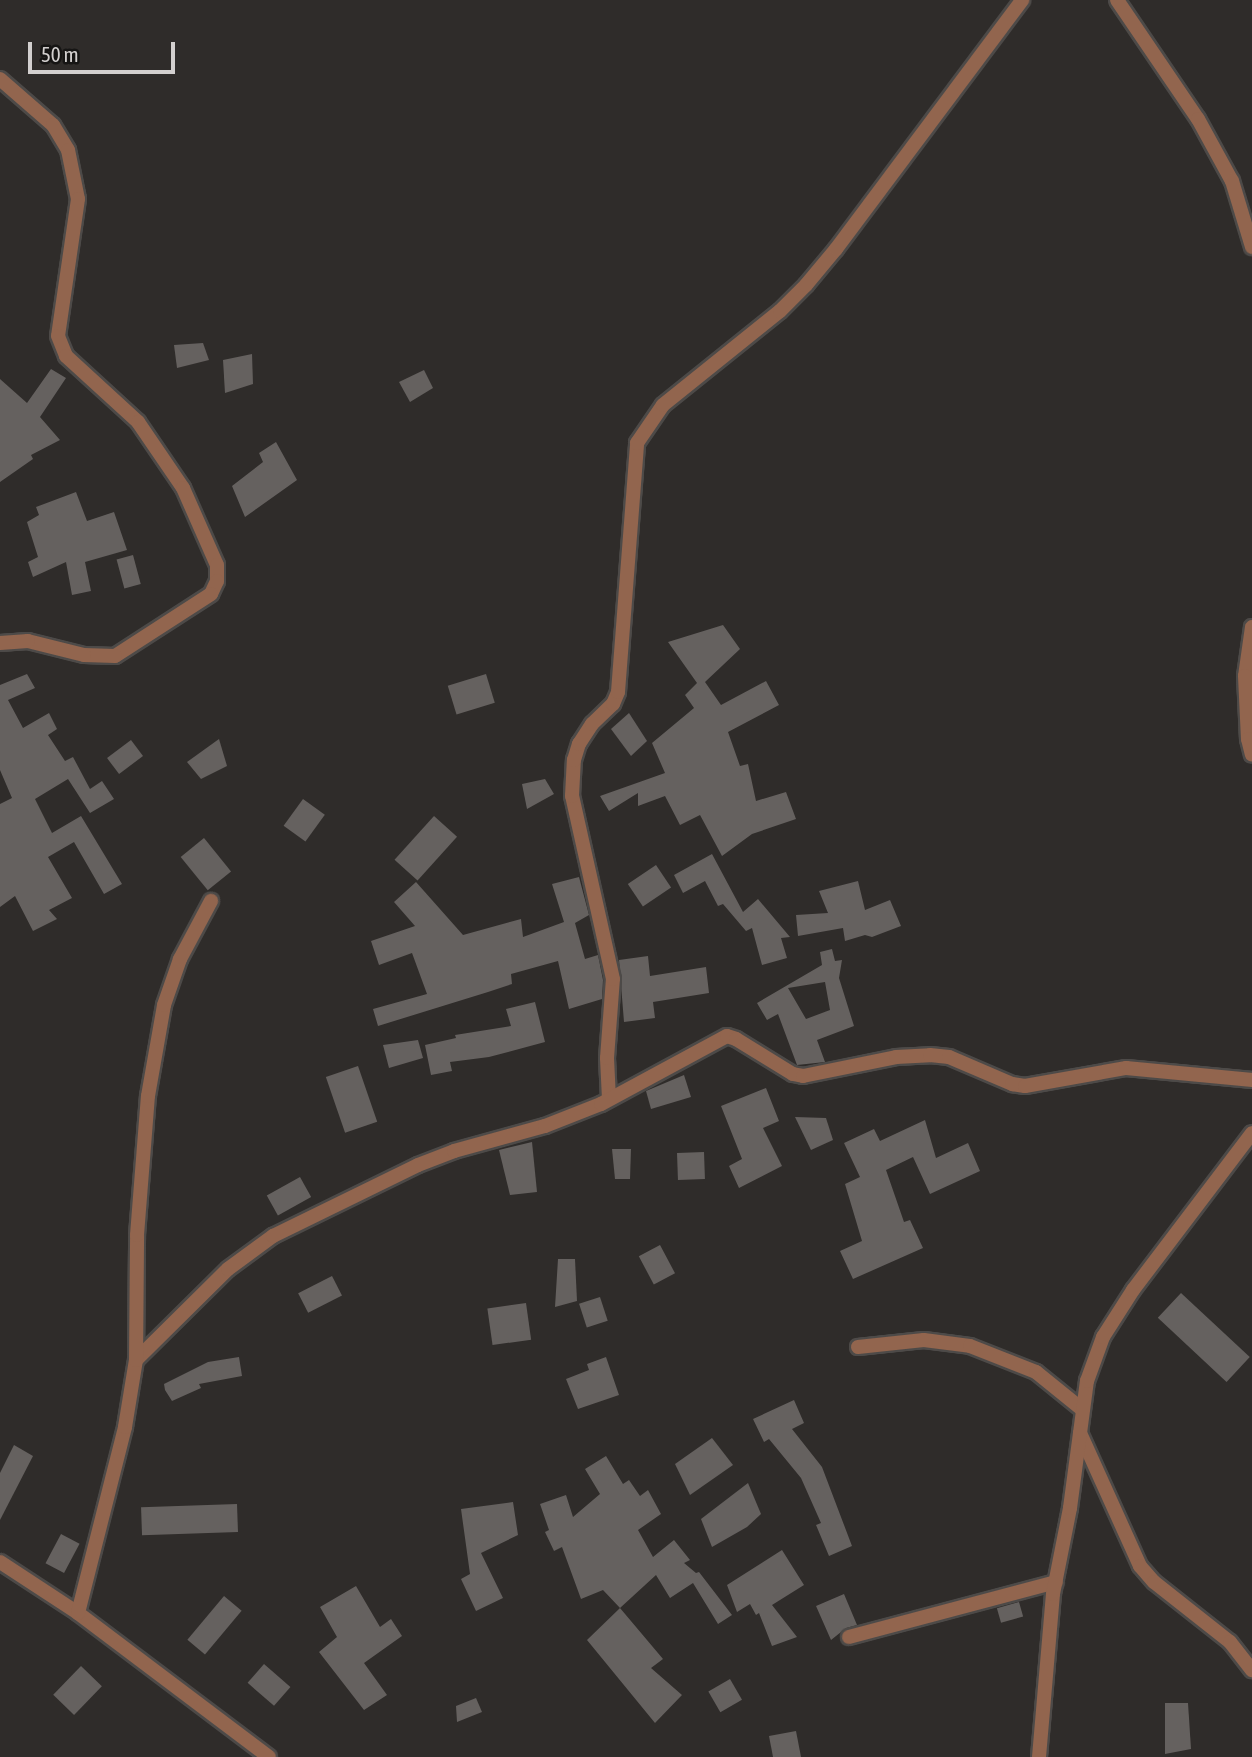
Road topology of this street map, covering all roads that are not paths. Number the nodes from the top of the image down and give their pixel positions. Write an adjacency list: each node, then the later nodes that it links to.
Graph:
1 (1022, 0): 10 (street)
2 (1117, 0): 4 (street)
3 (0, 79): 6 (street)
4 (1252, 247)
5 (1252, 627): 7 (street)
6 (0, 643)
7 (1252, 755)
8 (211, 901): 13 (street)
9 (1252, 1080): 10 (street)
10 (610, 1099): 13 (street)
11 (1252, 1133): 14 (street)
12 (858, 1347): 14 (street)
13 (135, 1360): 18 (street)
14 (1083, 1410): 15 (street)
15 (1080, 1432): 17 (street); 20 (street)
16 (0, 1562): 18 (street)
17 (1056, 1582): 19 (street); 22 (street)
18 (78, 1612): 21 (street)
19 (849, 1637)
20 (1252, 1670)
21 (269, 1757)
22 (1039, 1757)

